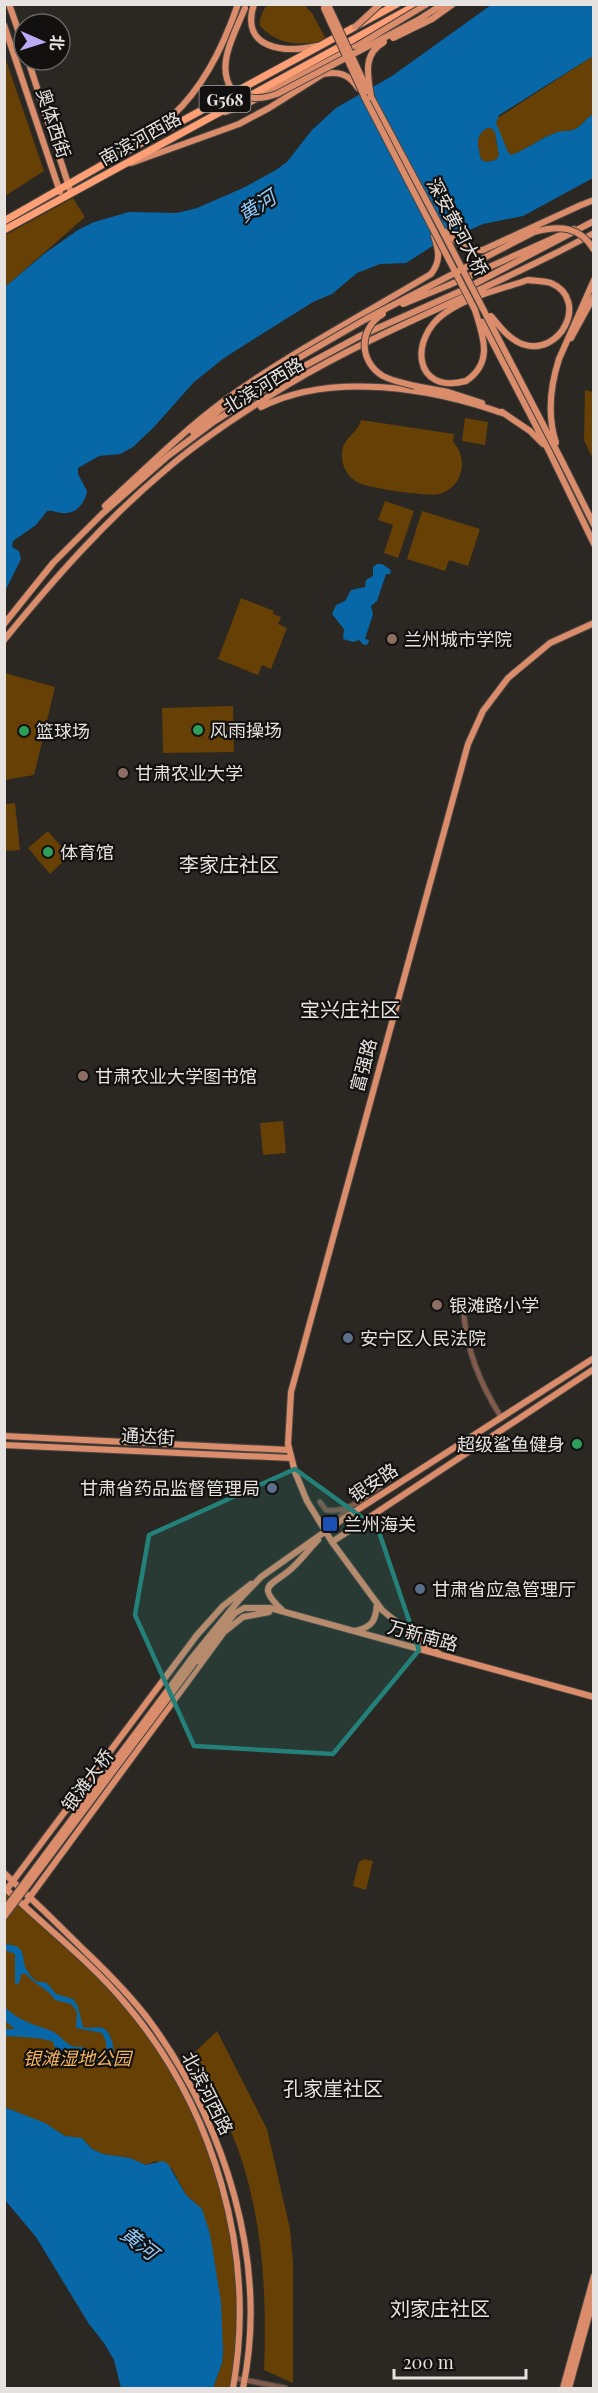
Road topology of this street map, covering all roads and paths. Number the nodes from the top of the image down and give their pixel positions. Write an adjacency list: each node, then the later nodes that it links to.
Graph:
1 (254, 4): 12 (main road)
2 (380, 4): 11 (main road, bridge)
3 (397, 4): 11 (highway, 南滨河西路 / G568)
4 (418, 4): 15 (highway, 南滨河西路 / G568)
5 (427, 4): 15 (main road, bridge)
6 (443, 4): 8 (main road, bridge)
7 (453, 4): 14 (main road, bridge)
8 (243, 6): 16 (main road)
9 (325, 6): 14 (main road, 深安黄河大桥, bridge)
10 (4, 24): 19 (main road, 奥体西街)
11 (355, 27): 12 (highway, 南滨河西路 / G568)
12 (326, 43): 16 (highway, 南滨河西路 / G568)
13 (32, 72): 18 (main road, 奥体西街)
14 (368, 98): 17 (main road, bridge); 24 (main road, 深安黄河大桥, bridge); 26 (main road, 深安黄河大桥)
15 (210, 117): 17 (highway, 南滨河西路 / G568)
16 (123, 153): 18 (highway, 南滨河西路 / G568)
17 (117, 168): 20 (highway, 南滨河西路 / G568)
18 (69, 184): 19 (highway, 南滨河西路 / G568); 20 (main road, 奥体西街)
19 (59, 189): 21 (main road, 奥体西街); 23 (highway, 南滨河西路 / G568)
20 (71, 193): 21 (highway, 南滨河西路 / G568)
21 (63, 198): 27 (highway, 南滨河西路 / G568)
22 (594, 200): 26 (main road, bridge)
23 (4, 220)
24 (429, 221): 37 (main road, 深安黄河大桥, bridge); 48 (main road, bridge)
25 (594, 221): 39 (main road, bridge); 42 (main road, 北滨河西路)
26 (441, 228): 36 (main road, 深安黄河大桥, bridge)
27 (4, 230)
28 (594, 233): 30 (main road, 北滨河西路)
29 (594, 250): 42 (main road, bridge)
30 (505, 278): 32 (main road); 35 (main road, 北滨河西路)
31 (594, 280): 38 (main road)
32 (490, 292): 34 (main road); 36 (main road, bridge)
33 (594, 296): 38 (main road)
34 (464, 303): 35 (main road); 37 (main road)
35 (446, 306): 40 (main road, 北滨河西路)
36 (483, 307): 44 (main road, 深安黄河大桥, bridge)
37 (475, 310): 41 (main road, 深安黄河大桥)
38 (559, 359): 44 (main road, bridge)
39 (505, 414): 40 (main road); 41 (main road)
40 (231, 422): 45 (main road, 北滨河西路)
41 (548, 449): 47 (main road)
42 (168, 456): 43 (main road, 北滨河西路)
43 (162, 462): 45 (main road); 48 (main road, 北滨河西路)
44 (563, 464): 46 (main road)
45 (168, 468): 51 (main road, 北滨河西路)
46 (594, 525)
47 (594, 544)
48 (53, 563): 50 (main road, 北滨河西路)
49 (594, 623): 58 (main road, 富强路)
50 (4, 624)
51 (4, 640)
52 (464, 1316): 55 (street)
53 (592, 1355): 55 (main road, 银安路)
54 (594, 1369): 64 (main road, 银安路)
55 (501, 1418): 63 (main road, 银安路)
56 (4, 1437): 58 (main road, 通达街)
57 (4, 1445): 59 (main road, 通达街)
58 (289, 1450): 59 (main road, 富强路)
59 (291, 1458): 63 (main road, 富强路)
60 (392, 1477): 62 (street)
61 (320, 1502): 62 (street)
62 (347, 1510): 63 (street)
63 (326, 1531): 64 (main road, 富强路); 65 (main road, 银安路); 67 (main road)
64 (333, 1542): 66 (main road, 富强路)
65 (261, 1577): 70 (main road, 银安路); 73 (main road)
66 (377, 1602): 68 (main road); 69 (main road)
67 (285, 1613): 68 (main road, 万新南路); 70 (main road, 万新南路); 75 (main road)
68 (353, 1631): 69 (main road, 万新南路)
69 (441, 1655): 71 (main road, 万新南路)
70 (193, 1660): 77 (main road, 银滩大桥, bridge); 78 (main road, 银滩大桥, bridge)
71 (594, 1697)
72 (4, 1873): 73 (main road, 北滨河西路)
73 (14, 1881): 74 (main road); 75 (main road, 北滨河西路)
74 (6, 1888): 76 (main road, 北滨河西路)
75 (30, 1896): 76 (main road); 82 (main road, 北滨河西路)
76 (24, 1905): 81 (main road, 北滨河西路)
77 (4, 1910)
78 (4, 1917)
79 (594, 2276): 86 (main road)
80 (594, 2297): 87 (main road)
81 (235, 2378): 82 (street); 83 (main road, 北滨河西路)
82 (245, 2380): 84 (main road, 北滨河西路); 85 (street)
83 (233, 2388)
84 (243, 2388)
85 (285, 2388)
86 (563, 2388)
87 (569, 2388)

